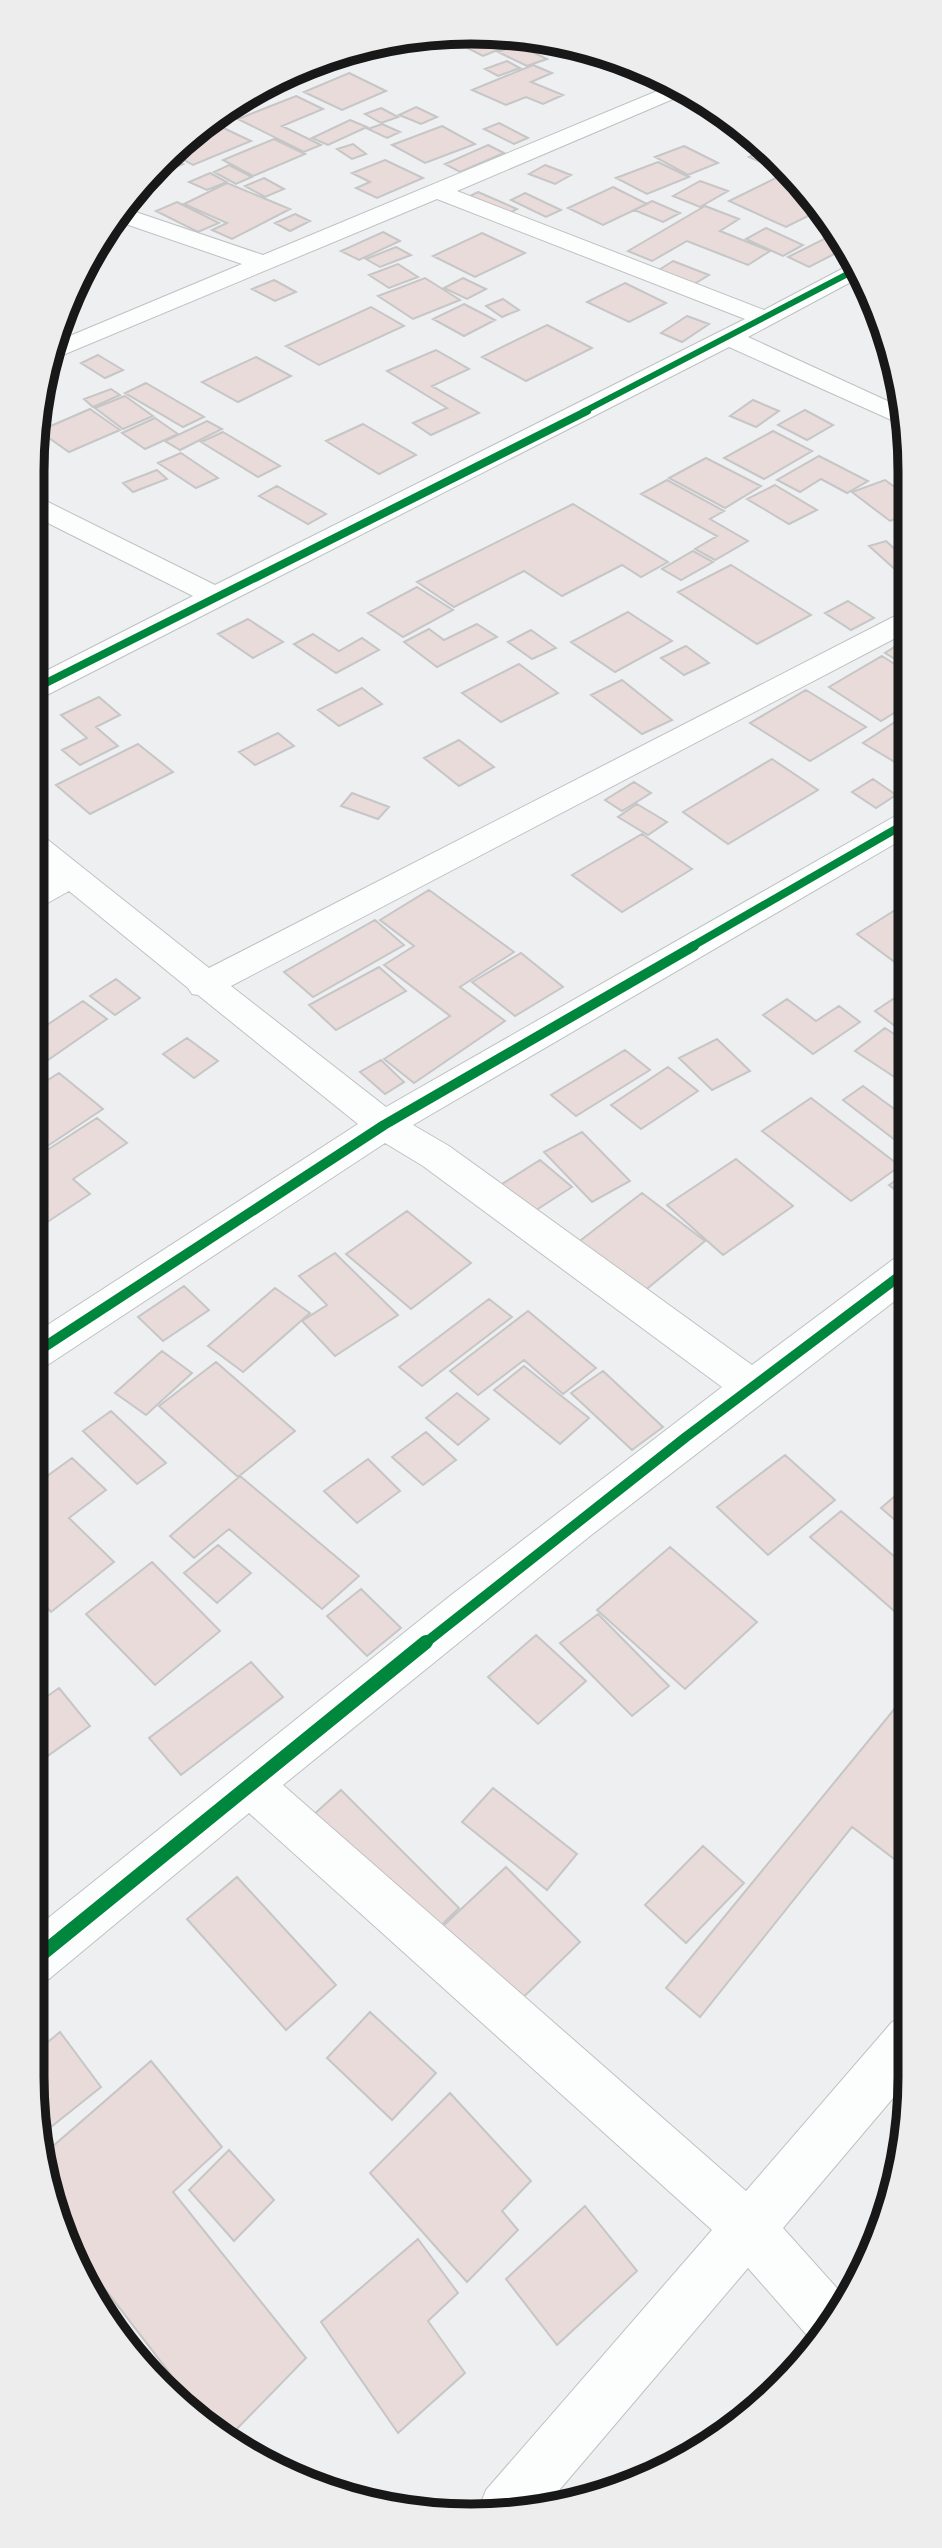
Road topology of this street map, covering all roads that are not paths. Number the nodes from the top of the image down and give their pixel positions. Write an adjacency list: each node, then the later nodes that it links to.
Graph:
1 (675, 96): 2 (street)
2 (437, 191): 4 (street); 6 (street)
3 (128, 217): 4 (street)
4 (261, 263): 8 (street)
5 (849, 273): 6 (street)
6 (766, 319): 7 (street)
7 (730, 339): 9 (street); 11 (street)
8 (61, 349)
9 (895, 413)
10 (44, 511): 11 (street)
11 (213, 595): 13 (street)
12 (898, 626): 18 (street)
13 (44, 684)
14 (898, 828): 19 (street)
15 (44, 854): 16 (street)
16 (71, 876): 17 (street); 18 (street)
17 (44, 891)
18 (204, 985): 19 (street)
19 (384, 1125): 21 (street); 22 (street)
20 (898, 1277): 22 (street)
21 (44, 1347)
22 (751, 1386): 23 (street)
23 (249, 1784): 24 (street); 26 (street)
24 (44, 1952)
25 (898, 2054): 26 (street)
26 (748, 2228): 27 (street); 28 (street)
27 (825, 2315)
28 (513, 2502)

